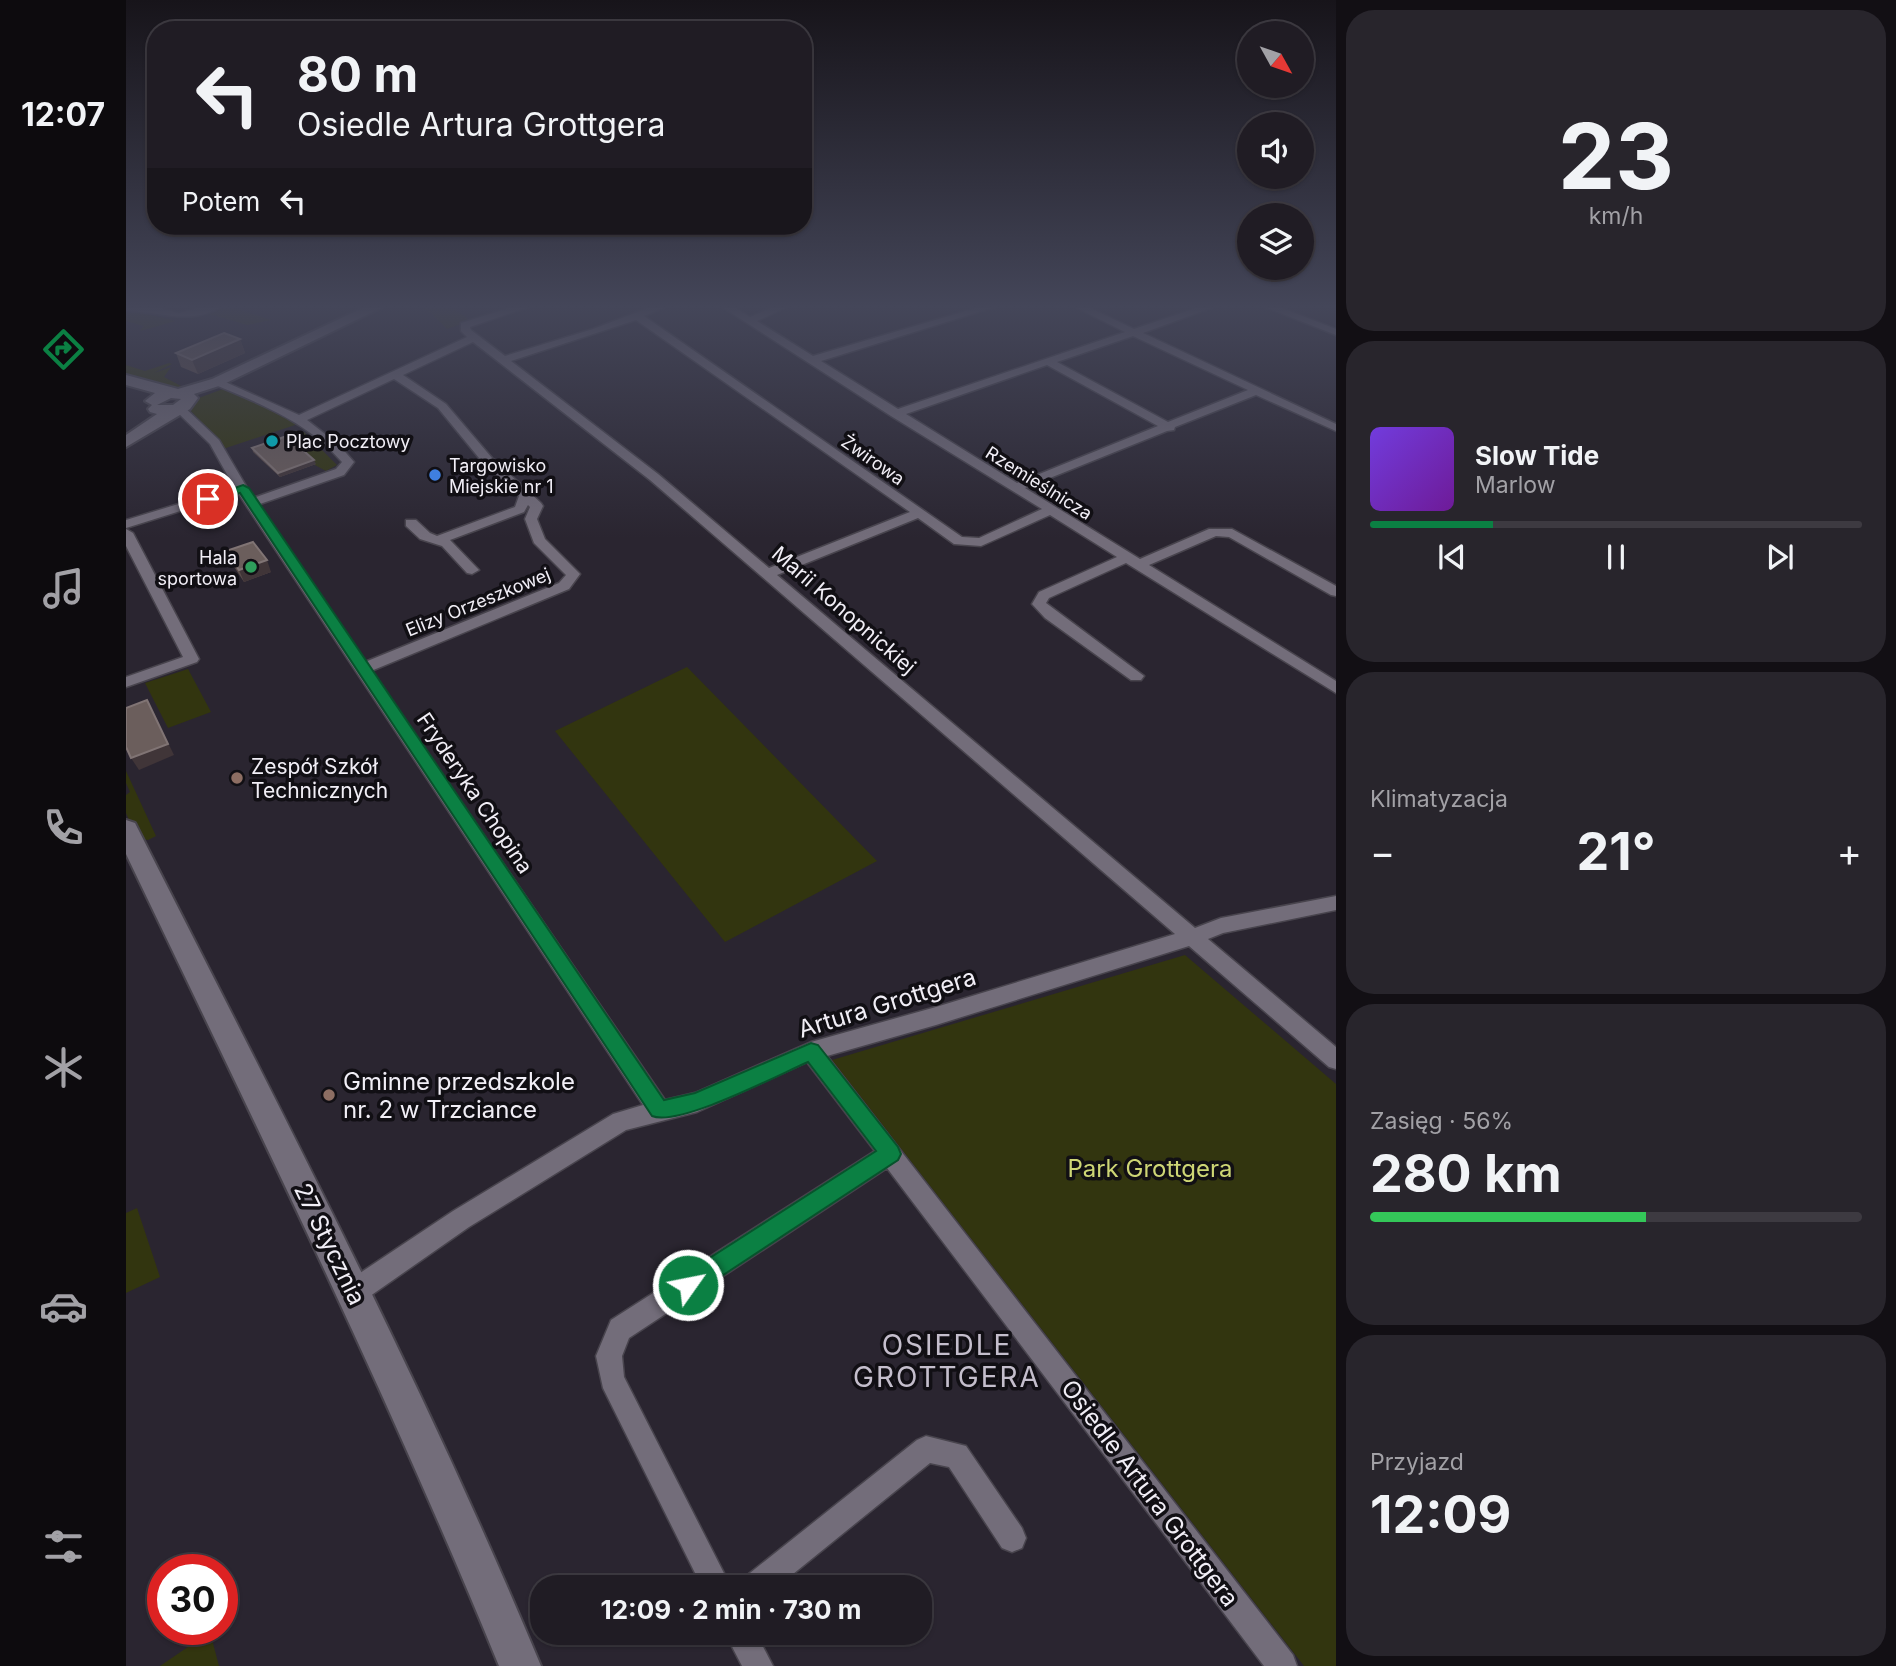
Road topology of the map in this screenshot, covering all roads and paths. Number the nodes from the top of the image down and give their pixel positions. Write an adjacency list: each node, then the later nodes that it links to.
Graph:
1 (128, 383): 13 (main road)
2 (215, 383): 13 (main road)
3 (219, 383): 15 (street)
4 (376, 383): 15 (street)
5 (407, 383): 22 (street)
6 (533, 383): 34 (street, Marii Konopnickiej)
7 (733, 383): 26 (street, Żwirowa)
8 (847, 383): 14 (street, Rzemieślnicza)
9 (988, 383): 14 (street)
10 (1087, 383): 18 (street)
11 (1242, 383): 12 (street)
12 (1258, 390): 18 (street); 19 (street)
13 (172, 402): 16 (street); 17 (main road)
14 (895, 414): 21 (street, Rzemieślnicza)
15 (300, 419): 23 (street)
16 (193, 420): 17 (street); 23 (street)
17 (150, 426): 20 (main road)
18 (1170, 428): 21 (street)
19 (1336, 429)
20 (126, 442)
21 (1014, 488): 25 (street, Rzemieślnicza)
22 (526, 494): 24 (street); 27 (street, Elizy Orzeszkowej)
23 (247, 496): 29 (street); 36 (street, Fryderyka Chopina)
24 (520, 509): 27 (street); 31 (street)
25 (1051, 510): 26 (street, Żwirowa); 32 (street, Rzemieślnicza)
26 (919, 513): 34 (street, Żwirowa)
27 (531, 519): 36 (street, Elizy Orzeszkowej)
28 (411, 523): 31 (street)
29 (126, 524)
30 (126, 533): 38 (street)
31 (437, 540): 33 (street)
32 (1131, 561): 35 (street); 37 (street); 39 (street, Rzemieślnicza)
33 (472, 570)
34 (769, 573): 42 (street, Marii Konopnickiej)
35 (1336, 592)
36 (364, 668): 45 (street, Fryderyka Chopina)
37 (1136, 676)
38 (126, 682)
39 (1336, 688)
40 (126, 829): 47 (main road, 27 Stycznia)
41 (1336, 903): 42 (street, Artura Grottgera)
42 (1195, 936): 43 (street, Artura Grottgera); 44 (street, Marii Konopnickiej)
43 (811, 1051): 45 (street, Artura Grottgera); 46 (street, Osiedle Artura Grottgera)
44 (1336, 1060)
45 (659, 1110): 47 (street, Artura Grottgera)
46 (890, 1154): 49 (street); 54 (street, Osiedle Artura Grottgera)
47 (354, 1292): 52 (main road, 27 Stycznia)
48 (1012, 1538): 50 (street)
49 (711, 1575)
50 (770, 1575)
51 (747, 1645): 53 (street)
52 (520, 1666)
53 (758, 1666)
54 (1282, 1666)

